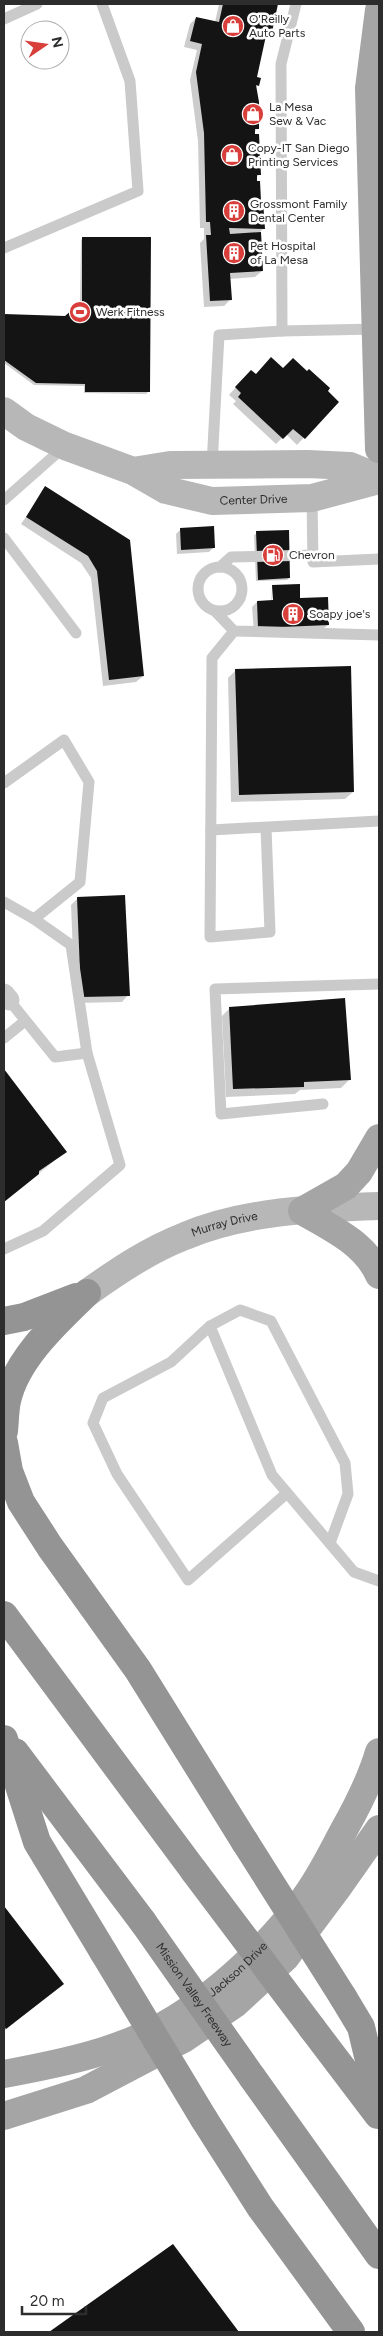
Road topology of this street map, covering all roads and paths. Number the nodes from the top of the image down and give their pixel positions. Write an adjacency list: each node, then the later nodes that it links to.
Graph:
1 (37, 4): 5 (lane)
2 (102, 4): 6 (lane)
3 (296, 4): 8 (lane)
4 (379, 10): 7 (main road)
5 (4, 19)
6 (4, 248)
7 (375, 329): 8 (lane); 11 (main road)
8 (282, 331): 12 (lane)
9 (4, 411): 10 (main road, Center Drive)
10 (65, 446): 13 (main road, Center Drive); 16 (lane)
11 (379, 450)
12 (212, 466): 13 (main road, Center Drive); 14 (main road, Center Drive)
13 (132, 471): 15 (main road, Center Drive)
14 (379, 479): 15 (main road, Center Drive)
15 (312, 498): 18 (lane)
16 (4, 500)
17 (4, 538): 23 (lane)
18 (312, 555): 19 (lane); 20 (lane)
19 (379, 559)
20 (220, 567): 21 (lane); 21 (lane)
21 (215, 611): 22 (lane)
22 (234, 631): 24 (lane); 28 (lane)
23 (76, 633)
24 (379, 635)
25 (4, 782): 30 (lane)
26 (379, 821): 27 (lane)
27 (266, 828): 28 (lane); 28 (lane)
28 (211, 830)
29 (4, 902): 30 (lane)
30 (34, 919): 35 (lane)
31 (379, 984): 36 (lane)
32 (6, 997): 33 (lane)
33 (25, 1021): 34 (lane); 35 (lane)
34 (4, 1038)
35 (87, 1053): 40 (lane)
36 (323, 1104)
37 (379, 1138): 39 (main road)
38 (379, 1206): 39 (main road, Murray Drive)
39 (302, 1211): 41 (main road); 42 (main road, Murray Drive)
40 (4, 1249)
41 (379, 1275)
42 (87, 1293): 43 (highway); 45 (highway)
43 (4, 1321)
44 (210, 1326): 47 (lane); 47 (lane); 48 (lane)
45 (4, 1431)
46 (4, 1442): 55 (highway, bridge)
47 (287, 1493): 48 (lane)
48 (330, 1543): 49 (lane)
49 (379, 1581)
50 (4, 1615): 57 (highway, bridge)
51 (4, 1738): 58 (highway, Mission Valley Freeway, bridge); 59 (highway, bridge)
52 (379, 1752): 54 (main road, Jackson Drive)
53 (379, 1829): 56 (main road, Jackson Drive)
54 (4, 2074)
55 (379, 2102)
56 (4, 2116)
57 (379, 2116)
58 (379, 2255)
59 (351, 2332)

